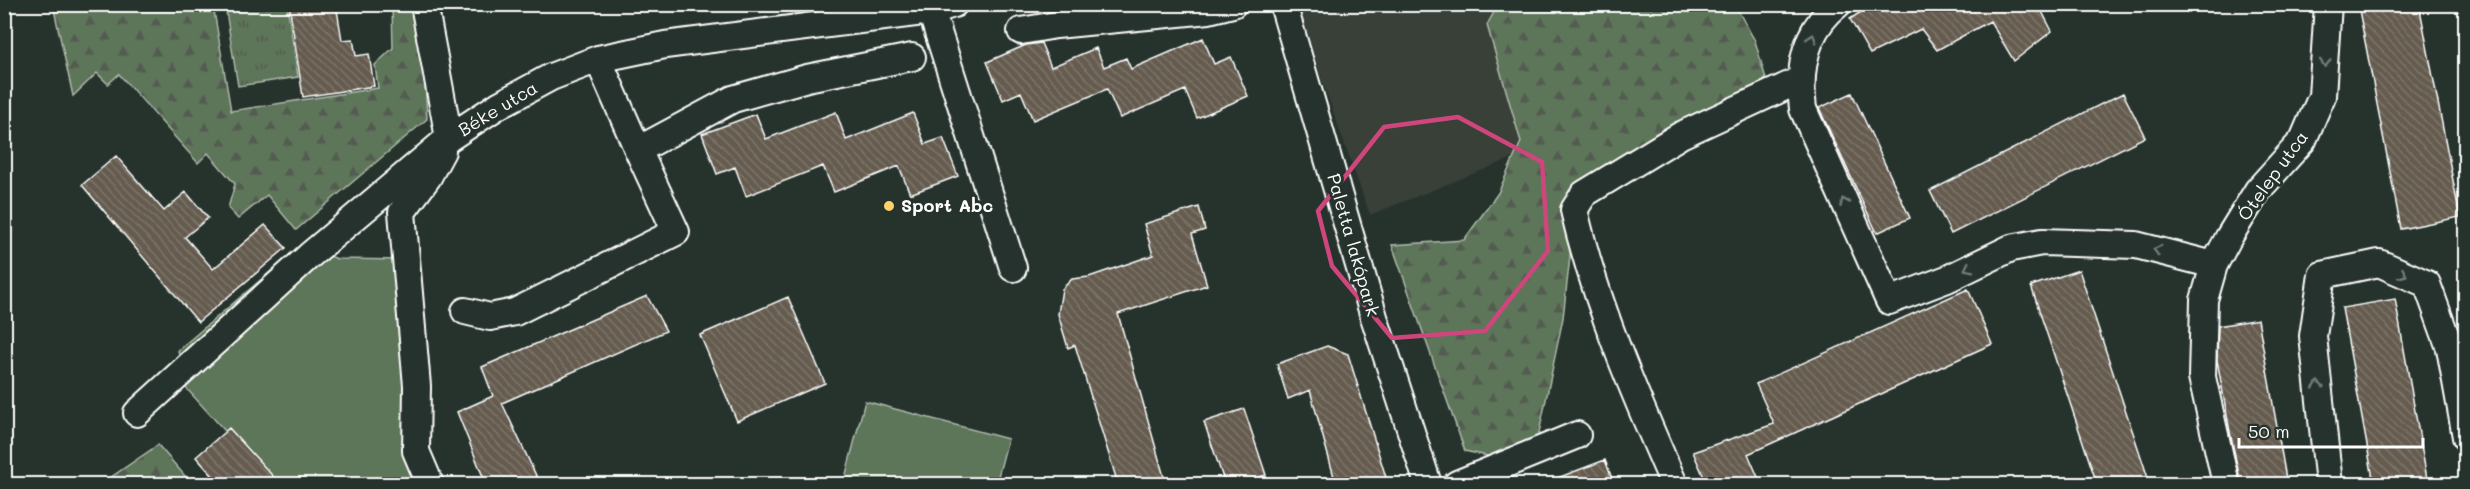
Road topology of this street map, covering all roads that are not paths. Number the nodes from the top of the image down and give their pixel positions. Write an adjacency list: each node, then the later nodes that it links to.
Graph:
1 (424, 4): 11 (street)
2 (1233, 4): 7 (street)
3 (1283, 4): 20 (street, Paletta lakópark)
4 (1838, 4): 10 (street, one-way to 4)
5 (2328, 4): 13 (street, Ótelep utca, one-way to 13)
6 (938, 7): 9 (street, Béke utca); 14 (street)
7 (1020, 31)
8 (912, 57): 12 (street)
9 (598, 59): 11 (street, Béke utca); 12 (street)
10 (1800, 81): 13 (street, one-way to 10); 22 (street)
11 (449, 138): 16 (street, Béke utca); 19 (street)
12 (638, 150): 15 (street)
13 (2214, 265): 23 (street, Ótelep utca)
14 (1013, 268)
15 (465, 311)
16 (137, 413)
17 (1577, 435): 21 (street)
18 (2466, 437): 24 (street, one-way to 18)
19 (430, 484)
20 (1428, 484)
21 (1457, 484)
22 (1674, 484)
23 (2226, 484)
24 (2329, 484)

